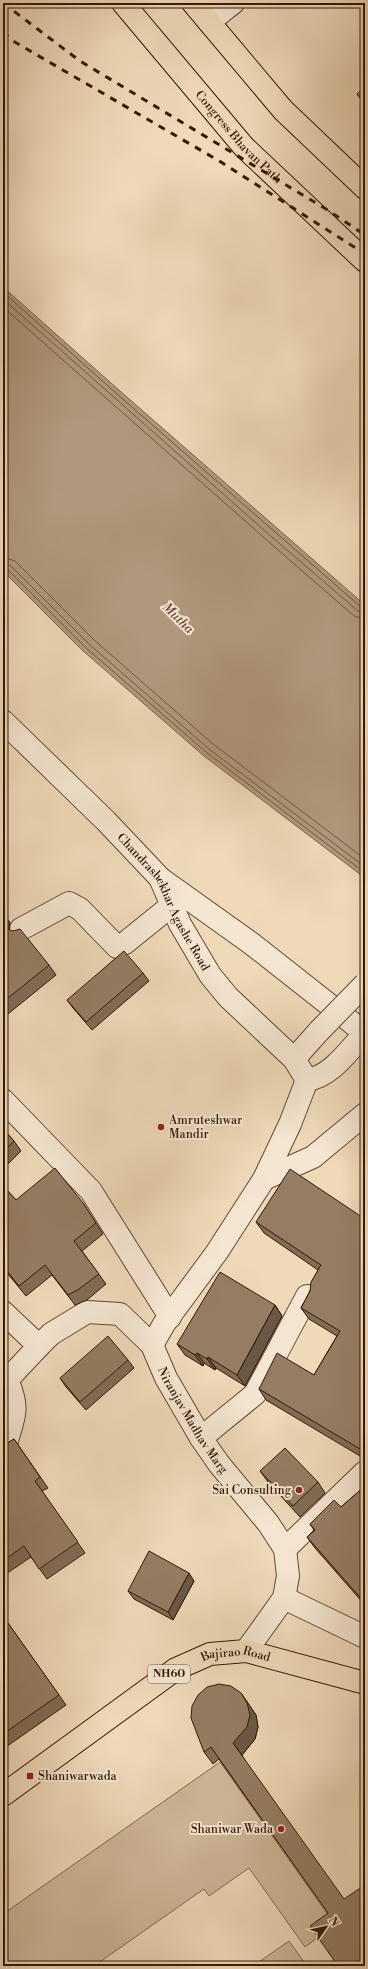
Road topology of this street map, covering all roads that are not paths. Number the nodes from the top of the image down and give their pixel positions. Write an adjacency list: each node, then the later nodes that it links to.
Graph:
1 (124, 3): 6 (main road, Congress Bhavan Path)
2 (193, 3): 4 (main road)
3 (233, 3): 4 (street)
4 (209, 22): 5 (main road)
5 (365, 188)
6 (365, 261)
7 (3, 721): 8 (street, Chandrashekhar Agashe Road)
8 (160, 878): 9 (street, Chandrashekhar Agashe Road); 12 (street)
9 (172, 905): 10 (street); 13 (street, Chandrashekhar Agashe Road)
10 (21, 929)
11 (365, 984): 13 (street, bridge)
12 (365, 1033): 14 (street)
13 (294, 1059): 14 (street, Chandrashekhar Agashe Road)
14 (307, 1080): 17 (street)
15 (3, 1100): 20 (street)
16 (365, 1114): 17 (street)
17 (264, 1179): 20 (street)
18 (307, 1296): 23 (street)
19 (3, 1312): 22 (street)
20 (170, 1317): 21 (street)
21 (152, 1345): 22 (street, Niranjav Madhav Marg); 23 (street, Niranjav Madhav Marg)
22 (39, 1346): 24 (street, Niranjav Madhav Marg)
23 (201, 1438): 26 (street, Niranjav Madhav Marg)
24 (3, 1446)
25 (365, 1472): 26 (street)
26 (285, 1549): 27 (street, Niranjav Madhav Marg)
27 (284, 1598): 28 (street); 29 (street, Niranjav Madhav Marg)
28 (365, 1637)
29 (246, 1651): 30 (main road, Bajirao Road / NH60); 31 (main road, Bajirao Road / NH60)
30 (365, 1683)
31 (3, 1796)

